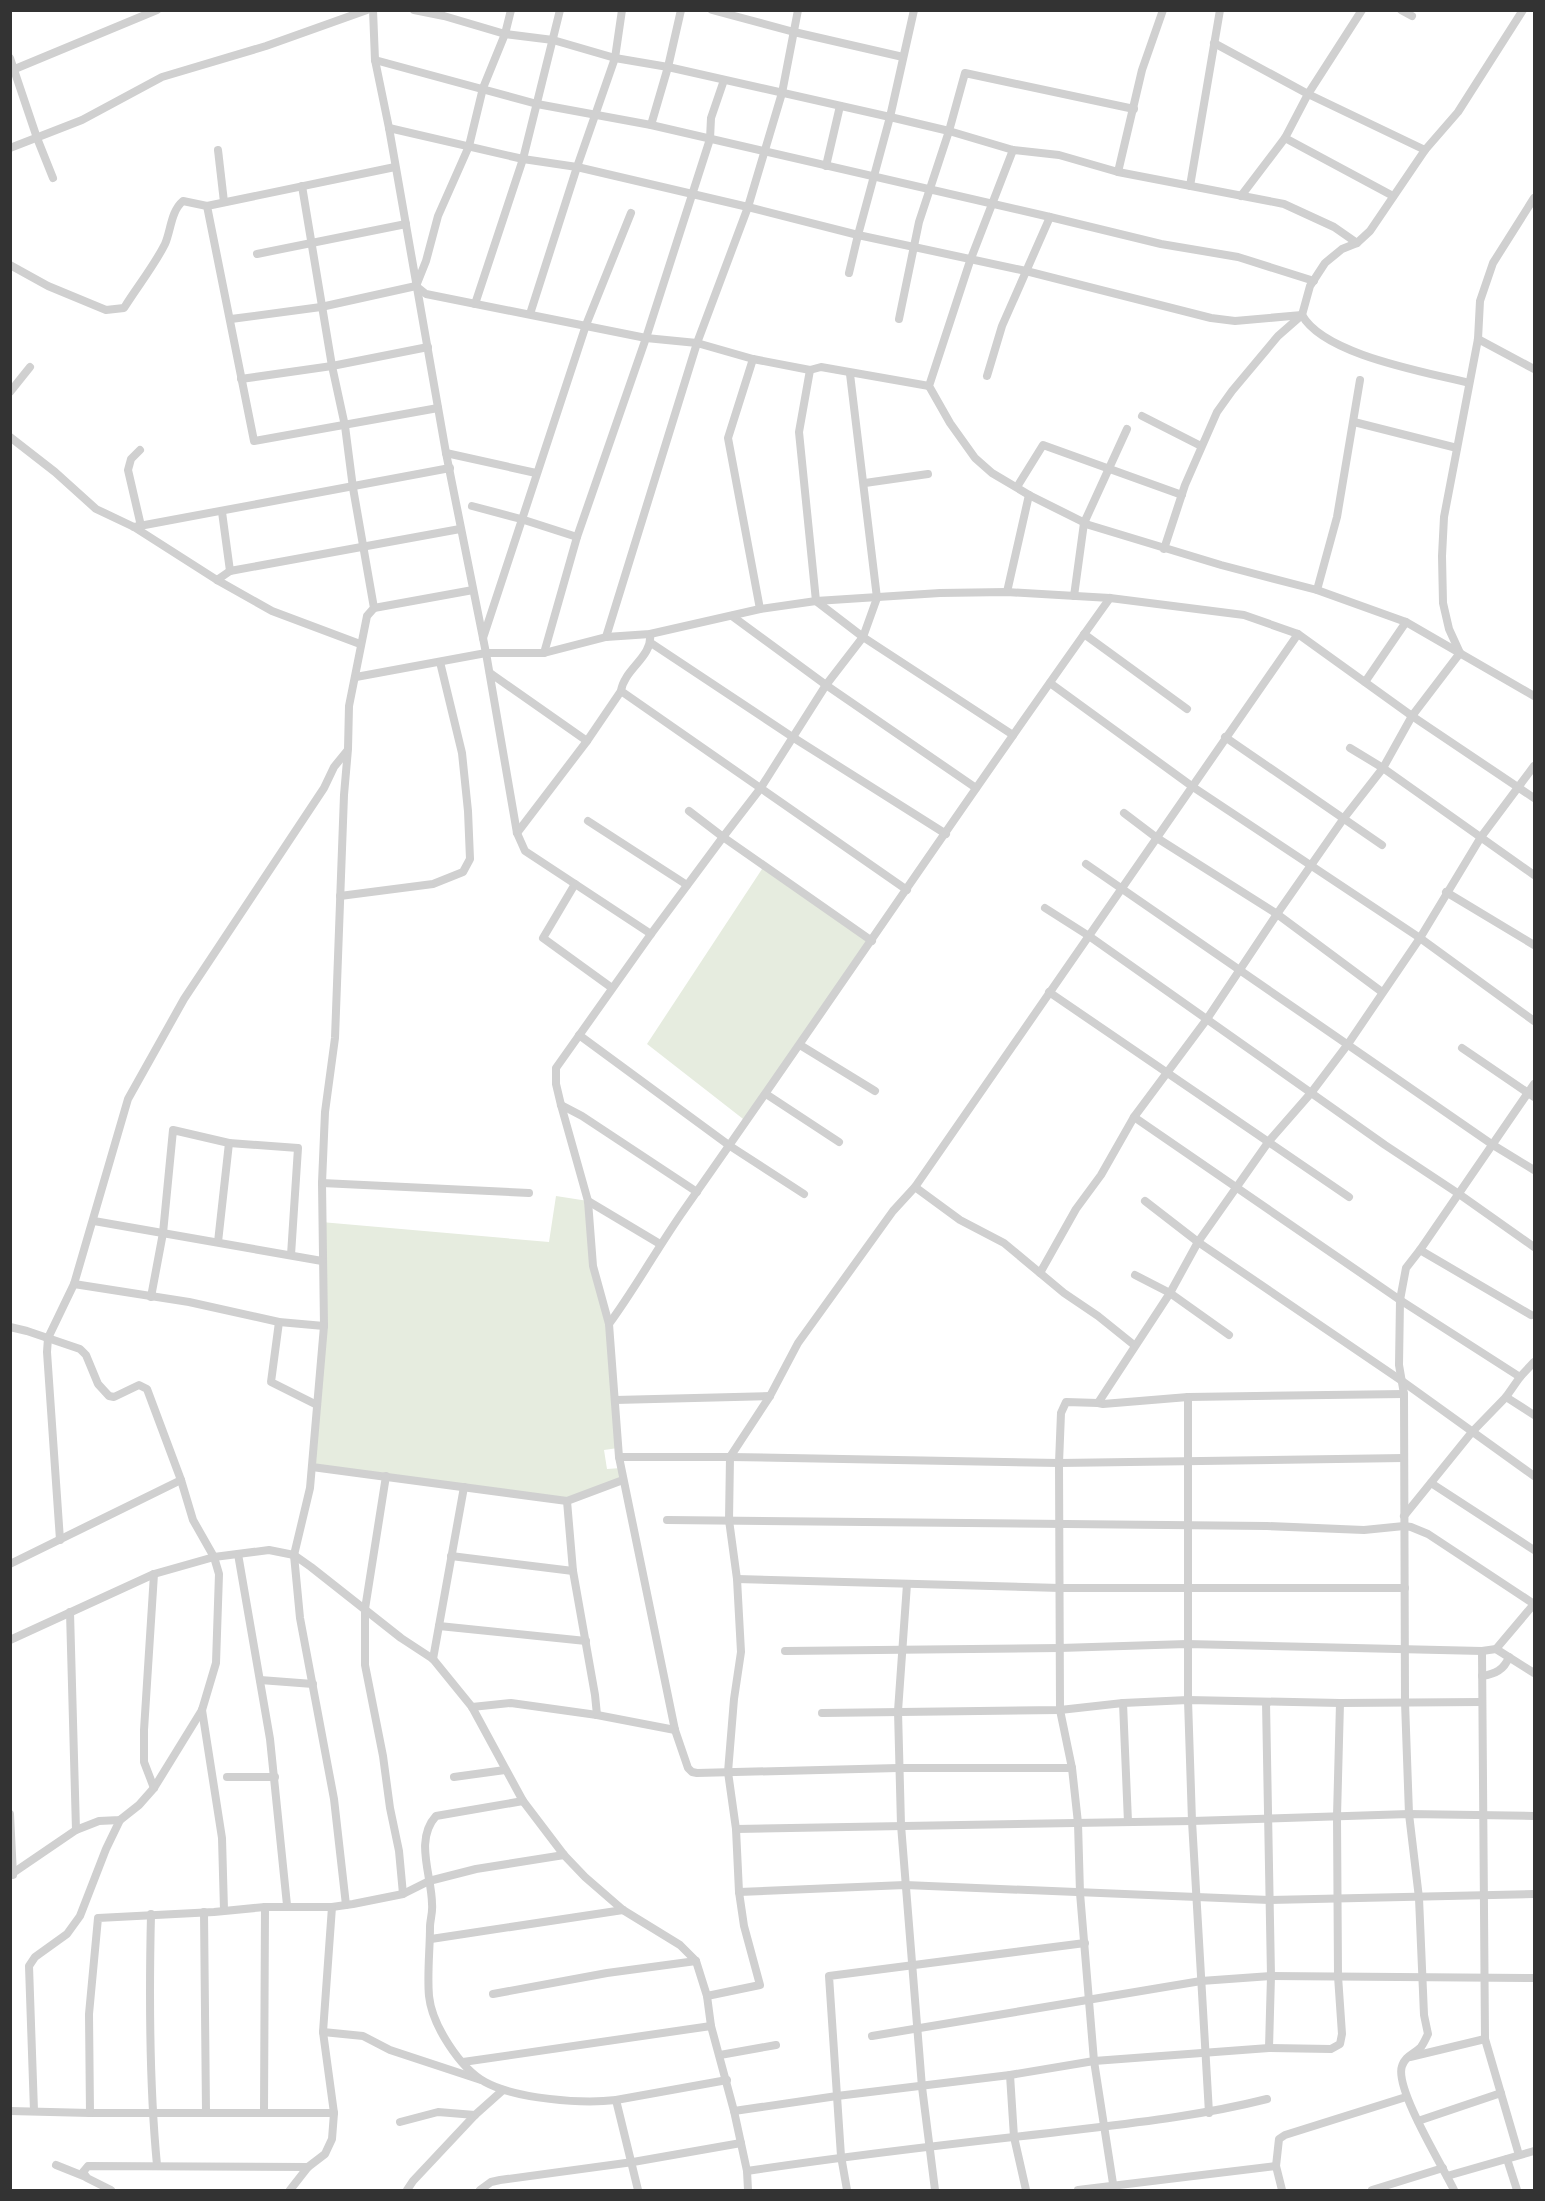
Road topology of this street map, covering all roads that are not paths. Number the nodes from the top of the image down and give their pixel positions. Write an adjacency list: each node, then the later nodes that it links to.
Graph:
1 (157, 10): 28 (street)
2 (367, 10): 41 (street)
3 (373, 10): 26 (street)
4 (414, 10): 17 (street)
5 (511, 10): 20 (street)
6 (560, 10): 21 (street)
7 (622, 10): 25 (street)
8 (681, 10): 27 (street)
9 (712, 10): 19 (street)
10 (798, 10): 19 (street)
11 (914, 10): 23 (street)
12 (1163, 10): 35 (street)
13 (1220, 10): 22 (street)
14 (1362, 10): 32 (street)
15 (1401, 10): 18 (street)
16 (1523, 10): 48 (street)
17 (445, 13): 20 (street)
18 (1412, 16)
19 (794, 32): 23 (street); 31 (street)
20 (505, 34): 21 (street); 30 (street)
21 (554, 40): 25 (street); 33 (street)
22 (1214, 43): 32 (street); 58 (street)
23 (903, 57): 37 (street)
24 (10, 58): 28 (street)
25 (615, 58): 27 (street); 36 (street)
26 (375, 60): 30 (street); 39 (street)
27 (668, 67): 29 (street); 38 (street)
28 (13, 71): 41 (street)
29 (724, 80): 31 (street); 43 (street)
30 (483, 88): 33 (street); 44 (street)
31 (782, 93): 34 (street); 49 (street)
32 (1308, 94): 42 (street); 48 (street)
33 (537, 104): 36 (street); 50 (street)
34 (840, 106): 37 (street); 51 (street)
35 (1134, 109): 40 (street); 54 (street)
36 (595, 115): 38 (street); 53 (street)
37 (890, 117): 40 (street); 55 (street)
38 (651, 125): 43 (street)
39 (389, 128): 44 (street); 52 (street)
40 (949, 131): 47 (street); 59 (street)
41 (37, 138): 45 (street); 56 (street)
42 (1285, 138): 61 (street); 62 (street)
43 (710, 139): 49 (street); 60 (street)
44 (469, 146): 50 (street); 81 (street)
45 (10, 148)
46 (218, 150): 64 (street)
47 (1013, 150): 54 (street); 65 (street)
48 (1425, 150): 62 (street)
49 (764, 152): 51 (street); 67 (street)
50 (522, 159): 53 (street); 82 (street)
51 (826, 166): 55 (street)
52 (395, 167): 57 (street); 70 (street)
53 (577, 167): 60 (street); 84 (street)
54 (1118, 172): 58 (street)
55 (874, 176): 59 (street); 71 (street)
56 (53, 178)
57 (302, 186): 64 (street); 73 (street)
58 (1190, 186): 61 (street)
59 (930, 189): 65 (street); 74 (street)
60 (691, 194): 67 (street); 89 (street)
61 (1241, 196): 72 (street)
62 (1393, 196): 72 (street)
63 (1534, 198): 90 (street)
64 (224, 202): 66 (street)
65 (992, 203): 69 (street); 76 (street)
66 (207, 206): 77 (street); 86 (street)
67 (748, 207): 71 (street); 91 (street)
68 (631, 213): 88 (street)
69 (1050, 217): 78 (street); 80 (street)
70 (406, 224): 73 (street); 81 (street)
71 (858, 235): 74 (street); 79 (street)
72 (1357, 243): 80 (street)
73 (312, 244): 75 (street); 83 (street)
74 (913, 247): 76 (street); 87 (street)
75 (257, 254)
76 (970, 261): 78 (street); 103 (street)
77 (10, 266)
78 (1026, 271): 85 (street); 99 (street)
79 (849, 273)
80 (1314, 280): 85 (street)
81 (416, 286): 82 (street); 83 (street); 92 (street)
82 (475, 304): 84 (street)
83 (321, 307): 86 (street); 94 (street)
84 (530, 314): 88 (street)
85 (1302, 315): 102 (street); 111 (street)
86 (231, 319): 100 (street)
87 (899, 319)
88 (586, 325): 89 (street); 117 (street)
89 (646, 338): 91 (street); 130 (street)
90 (1478, 339): 96 (street); 102 (street)
91 (697, 343): 93 (street); 148 (street)
92 (428, 347): 94 (street); 105 (street)
93 (753, 359): 97 (street); 143 (street)
94 (332, 366): 100 (street); 108 (street)
95 (30, 367): 104 (street)
96 (1534, 369)
97 (810, 370): 98 (street); 141 (street)
98 (850, 374): 103 (street); 119 (street)
99 (987, 376)
100 (241, 379): 108 (street)
101 (1360, 380): 107 (street)
102 (1469, 383): 112 (street)
103 (929, 386): 120 (street)
104 (10, 392)
105 (438, 408): 108 (street); 114 (street)
106 (1142, 416): 111 (street)
107 (1354, 422): 112 (street); 136 (street)
108 (345, 426): 121 (street)
109 (1127, 429): 116 (street)
110 (10, 437): 128 (street)
111 (1201, 446): 123 (street)
112 (1457, 448): 155 (street)
113 (140, 450): 128 (street)
114 (446, 453): 115 (street); 117 (street)
115 (450, 468): 121 (street); 129 (street)
116 (1109, 469): 120 (street); 123 (street); 127 (street)
117 (536, 473): 126 (street)
118 (928, 474): 119 (street)
119 (865, 483): 139 (street)
120 (1017, 487): 122 (street)
121 (353, 488): 125 (street); 131 (street)
122 (1029, 495): 127 (street); 137 (street)
123 (1182, 495): 132 (street)
124 (472, 506): 126 (street)
125 (222, 512): 128 (street); 133 (street)
126 (521, 519): 130 (street); 150 (street)
127 (1084, 523): 132 (street); 138 (street)
128 (137, 527): 134 (street)
129 (460, 529): 131 (street); 135 (street)
130 (577, 537): 154 (street)
131 (363, 548): 133 (street); 142 (street)
132 (1164, 549): 136 (street)
133 (231, 572): 134 (street)
134 (217, 580): 152 (street)
135 (472, 590): 142 (street); 150 (street)
136 (1317, 590): 145 (street)
137 (1007, 592): 138 (street); 139 (street)
138 (1074, 596): 140 (street)
139 (877, 598): 141 (street); 149 (street)
140 (1110, 598): 146 (street); 147 (street)
141 (816, 601): 143 (street); 149 (street)
142 (374, 608): 152 (street)
143 (760, 609): 144 (street)
144 (732, 616): 151 (street); 161 (street)
145 (1406, 622): 155 (street); 159 (street)
146 (1084, 634): 160 (street); 164 (street)
147 (1298, 634): 159 (street); 168 (street)
148 (606, 637): 151 (street); 154 (street)
149 (863, 637): 161 (street); 166 (street)
150 (483, 638): 153 (street)
151 (650, 638): 162 (street); 167 (street)
152 (360, 644): 158 (street)
153 (486, 653): 154 (street); 156 (street); 157 (street)
154 (544, 653)
155 (1460, 654): 163 (street); 165 (street)
156 (440, 662): 158 (street); 197 (street)
157 (490, 673): 169 (street); 183 (street)
158 (356, 676): 171 (street)
159 (1365, 682): 165 (street)
160 (1050, 683): 166 (street); 174 (street)
161 (826, 685): 167 (street); 175 (street)
162 (621, 691): 169 (street); 177 (street)
163 (1534, 696)
164 (1187, 710)
165 (1412, 716): 173 (street); 176 (street)
166 (1013, 735): 175 (street)
167 (794, 738): 177 (street); 184 (street)
168 (1225, 738): 174 (street); 181 (street)
169 (587, 741): 183 (street)
170 (1350, 748): 173 (street)
171 (348, 749): 197 (street); 239 (street)
172 (1534, 766): 176 (street)
173 (1383, 768): 181 (street); 186 (street)
174 (1193, 787): 187 (street); 190 (street)
175 (976, 788): 184 (street)
176 (1520, 788): 178 (street); 186 (street)
177 (760, 789): 185 (street); 194 (street)
178 (1534, 798)
179 (689, 810): 185 (street)
180 (1124, 813): 187 (street)
181 (1344, 818): 188 (street); 190 (street)
182 (588, 821): 193 (street)
183 (517, 833): 192 (street)
184 (945, 834): 194 (street)
185 (723, 837): 193 (street); 203 (street)
186 (1480, 837): 191 (street); 196 (street)
187 (1157, 838): 195 (street); 199 (street)
188 (1382, 845)
189 (1086, 864): 195 (street)
190 (1312, 865): 199 (street); 202 (street)
191 (1534, 875)
192 (575, 884): 200 (street); 206 (street)
193 (687, 885): 200 (street)
194 (907, 890): 203 (street)
195 (1121, 890): 201 (street); 205 (street)
196 (1446, 892): 202 (street); 204 (street)
197 (340, 896): 229 (street)
198 (1045, 908): 201 (street)
199 (1277, 914): 205 (street); 208 (street)
200 (651, 934): 206 (street)
201 (1089, 936): 207 (street); 209 (street)
202 (1419, 938): 208 (street); 210 (street)
203 (872, 941): 213 (street)
204 (1534, 945)
205 (1238, 971): 209 (street); 212 (street)
206 (612, 988): 211 (street)
207 (1049, 992): 215 (street); 230 (street)
208 (1382, 992): 212 (street)
209 (1207, 1019): 215 (street); 218 (street)
210 (1534, 1021)
211 (579, 1035): 221 (street); 227 (street)
212 (1348, 1044): 218 (street); 226 (street)
213 (800, 1045): 217 (street); 219 (street)
214 (1462, 1048): 220 (street)
215 (1169, 1072): 222 (street); 223 (street)
216 (1534, 1084): 220 (street)
217 (875, 1091)
218 (1311, 1093): 223 (street); 235 (street)
219 (766, 1094): 224 (street); 227 (street)
220 (1531, 1095): 226 (street)
221 (561, 1105): 232 (street); 237 (street)
222 (1134, 1117): 231 (street); 248 (street)
223 (1269, 1141): 231 (street); 236 (street)
224 (839, 1142)
225 (229, 1143): 240 (street); 241 (street); 246 (street)
226 (1493, 1145): 228 (street); 235 (street)
227 (730, 1146): 232 (street); 234 (street)
228 (1534, 1170)
229 (321, 1184): 233 (street); 247 (street)
230 (915, 1187): 248 (street); 266 (street)
231 (1237, 1188): 242 (street); 253 (street)
232 (696, 1192): 243 (street)
233 (530, 1193)
234 (804, 1194)
235 (1460, 1194): 244 (street); 245 (street)
236 (1349, 1197)
237 (588, 1200): 243 (street); 256 (street)
238 (1145, 1201): 242 (street)
239 (94, 1221): 240 (street); 250 (street)
240 (163, 1233): 241 (street); 252 (street)
241 (218, 1242): 246 (street)
242 (1198, 1242): 251 (street); 264 (street)
243 (660, 1244): 256 (street)
244 (1534, 1247)
245 (1420, 1250): 253 (street); 254 (street)
246 (291, 1255): 247 (street)
247 (322, 1260): 257 (street)
248 (1040, 1273): 261 (street)
249 (1135, 1275): 251 (street)
250 (74, 1284): 252 (street); 260 (street)
251 (1170, 1293): 259 (street); 261 (street)
252 (151, 1297): 255 (street)
253 (1400, 1300): 263 (street); 264 (street)
254 (1531, 1315)
255 (279, 1322): 257 (street); 271 (street)
256 (609, 1324): 269 (street)
257 (324, 1326): 271 (street)
258 (10, 1327): 260 (street)
259 (1229, 1335)
260 (48, 1338): 282 (street); 292 (street)
261 (1134, 1345): 270 (street)
262 (1534, 1362): 263 (street)
263 (1520, 1377): 268 (street)
264 (1402, 1381): 265 (street); 273 (street)
265 (1404, 1394): 267 (street); 276 (street)
266 (770, 1396): 269 (street); 274 (street)
267 (1188, 1397): 270 (street); 277 (street)
268 (1506, 1397): 272 (street); 273 (street)
269 (615, 1400): 275 (street)
270 (1098, 1403): 278 (street)
271 (317, 1405): 279 (street)
272 (1534, 1415)
273 (1472, 1432): 281 (street); 284 (street)
274 (730, 1457): 275 (street); 278 (street); 288 (street)
275 (619, 1458): 283 (street)
276 (1404, 1458): 277 (street); 289 (street)
277 (1187, 1460): 278 (street); 291 (street)
278 (1059, 1463): 290 (street)
279 (312, 1467): 280 (street); 295 (street)
280 (386, 1476): 285 (street); 307 (street)
281 (1534, 1476)
282 (181, 1480): 292 (street); 297 (street)
283 (623, 1480): 286 (street); 337 (street)
284 (1431, 1483): 289 (street); 293 (street)
285 (464, 1487): 286 (street); 296 (street)
286 (567, 1501): 299 (street)
287 (666, 1520): 288 (street)
288 (729, 1520): 290 (street); 301 (street)
289 (1404, 1521): 291 (street); 304 (street); 306 (street)
290 (1059, 1524): 291 (street); 303 (street)
291 (1187, 1525): 305 (street)
292 (60, 1539): 298 (street)
293 (1534, 1550)
294 (238, 1554): 295 (street); 297 (street); 323 (street)
295 (294, 1555): 307 (street); 324 (street)
296 (451, 1556): 299 (street); 309 (street)
297 (214, 1557): 300 (street); 332 (street)
298 (10, 1564)
299 (573, 1571): 311 (street)
300 (154, 1574): 308 (street); 345 (street)
301 (737, 1579): 302 (street); 341 (street)
302 (907, 1584): 303 (street); 316 (street)
303 (1060, 1588): 305 (street); 313 (street)
304 (1406, 1588): 305 (street); 314 (street)
305 (1186, 1589): 312 (street)
306 (1534, 1604): 315 (street)
307 (365, 1609): 320 (street); 366 (street)
308 (70, 1612): 310 (street); 359 (street)
309 (439, 1626): 311 (street); 320 (street)
310 (10, 1640)
311 (586, 1641): 336 (street)
312 (1187, 1644): 313 (street); 314 (street); 325 (street)
313 (1060, 1648): 316 (street); 333 (street)
314 (1406, 1648): 318 (street); 327 (street)
315 (1496, 1649): 318 (street); 319 (street)
316 (904, 1650): 317 (street); 334 (street)
317 (784, 1651)
318 (1482, 1651): 322 (street)
319 (1509, 1657): 321 (street); 322 (street)
320 (433, 1659): 331 (street)
321 (1534, 1673)
322 (1482, 1676): 328 (street)
323 (260, 1680): 324 (street); 343 (street)
324 (313, 1684): 374 (street)
325 (1188, 1700): 326 (street); 329 (street); 354 (street)
326 (1266, 1702): 330 (street); 352 (street)
327 (1405, 1702): 328 (street); 330 (street); 348 (street)
328 (1482, 1702): 349 (street)
329 (1123, 1703): 333 (street); 355 (street)
330 (1340, 1703): 350 (street)
331 (472, 1707): 336 (street); 340 (street)
332 (202, 1710): 345 (street); 377 (street)
333 (1060, 1710): 334 (street); 339 (street)
334 (898, 1711): 335 (street); 338 (street)
335 (822, 1713)
336 (597, 1715): 337 (street)
337 (675, 1730): 341 (street)
338 (898, 1768): 339 (street); 341 (street); 357 (street)
339 (1072, 1768): 356 (street)
340 (505, 1770): 344 (street); 346 (street)
341 (728, 1772): 358 (street)
342 (227, 1777): 343 (street)
343 (275, 1777): 373 (street)
344 (454, 1777)
345 (154, 1788): 353 (street)
346 (523, 1801): 360 (street); 362 (street)
347 (10, 1814): 361 (street)
348 (1409, 1814): 349 (street); 350 (street); 370 (street)
349 (1483, 1815): 351 (street); 368 (street)
350 (1337, 1816): 352 (street); 371 (street)
351 (1534, 1816)
352 (1269, 1817): 354 (street); 372 (street)
353 (120, 1820): 359 (street); 416 (street)
354 (1192, 1821): 355 (street); 369 (street)
355 (1128, 1822): 356 (street)
356 (1078, 1823): 357 (street); 365 (street)
357 (901, 1825): 358 (street); 363 (street)
358 (736, 1829): 364 (street)
359 (76, 1830): 361 (street)
360 (564, 1855): 362 (street); 378 (street)
361 (12, 1875)
362 (429, 1881): 366 (street); 381 (street)
363 (905, 1885): 364 (street); 365 (street); 384 (street)
364 (739, 1892): 392 (street)
365 (1080, 1893): 369 (street); 382 (street)
366 (403, 1894): 374 (street)
367 (1534, 1894): 368 (street)
368 (1485, 1895): 370 (street); 388 (street)
369 (1196, 1896): 372 (street); 390 (street)
370 (1419, 1898): 371 (street); 387 (street)
371 (1339, 1899): 372 (street); 386 (street)
372 (1269, 1900): 385 (street)
373 (287, 1905): 375 (street); 376 (street)
374 (346, 1905): 376 (street)
375 (265, 1907): 377 (street); 419 (street)
376 (332, 1907): 396 (street)
377 (224, 1910): 379 (street)
378 (623, 1910): 381 (street); 383 (street)
379 (204, 1912): 380 (street); 418 (street)
380 (151, 1914): 420 (street); 421 (street)
381 (431, 1939): 405 (street)
382 (1085, 1942): 384 (street); 393 (street)
383 (696, 1961): 391 (street); 392 (street)
384 (912, 1966): 395 (street); 411 (street)
385 (1271, 1976): 386 (street); 390 (street); 400 (street)
386 (1338, 1976): 387 (street); 400 (street)
387 (1423, 1976): 388 (street); 403 (street)
388 (1486, 1976): 389 (street); 398 (street)
389 (1534, 1978)
390 (1201, 1982): 393 (street); 401 (street)
391 (493, 1994)
392 (707, 1996): 394 (street)
393 (1089, 2001): 395 (street); 404 (street)
394 (711, 2026): 402 (street); 405 (street)
395 (918, 2029): 397 (street); 408 (street)
396 (323, 2032): 405 (street); 422 (street)
397 (872, 2036)
398 (1485, 2039): 403 (street); 410 (street)
399 (776, 2045): 402 (street)
400 (1269, 2048): 401 (street)
401 (1205, 2054): 404 (street); 423 (street)
402 (720, 2055): 407 (street)
403 (1406, 2057): 412 (street)
404 (1094, 2061): 406 (street); 427 (street)
405 (465, 2068): 409 (street)
406 (1010, 2075): 408 (street); 428 (street)
407 (727, 2080): 414 (street); 417 (street)
408 (922, 2087): 411 (street); 430 (street)
409 (503, 2090): 414 (street); 424 (street)
410 (1502, 2093): 425 (street); 432 (street)
411 (837, 2096): 417 (street); 433 (street)
412 (1406, 2097): 425 (street); 438 (street)
413 (1267, 2099): 423 (street)
414 (616, 2100): 435 (street)
415 (10, 2111): 416 (street)
416 (34, 2111): 420 (street)
417 (734, 2111): 429 (street)
418 (206, 2112): 419 (street); 421 (street)
419 (264, 2112): 422 (street)
420 (90, 2113): 421 (street)
421 (152, 2113): 437 (street)
422 (334, 2113): 439 (street)
423 (1209, 2113): 427 (street)
424 (475, 2115): 426 (street); 446 (street)
425 (1418, 2121): 441 (street)
426 (400, 2122)
427 (1103, 2126): 428 (street); 443 (street)
428 (1014, 2137): 430 (street); 452 (street)
429 (741, 2143): 435 (street); 440 (street)
430 (929, 2148): 433 (street); 451 (street)
431 (1534, 2151): 432 (street)
432 (1519, 2155): 434 (street)
433 (842, 2157): 440 (street); 450 (street)
434 (1507, 2159): 441 (street); 457 (street)
435 (633, 2162): 447 (street); 448 (street)
436 (56, 2164): 442 (street)
437 (157, 2165): 439 (street); 442 (street)
438 (1276, 2166): 443 (street); 454 (street)
439 (308, 2167): 445 (street)
440 (747, 2171): 449 (street)
441 (1445, 2172): 455 (street); 456 (street)
442 (87, 2178): 444 (street)
443 (1114, 2188): 453 (street)
444 (111, 2190)
445 (290, 2190)
446 (407, 2190)
447 (480, 2190)
448 (638, 2190)
449 (748, 2190)
450 (847, 2190)
451 (935, 2190)
452 (1026, 2190)
453 (1078, 2190)
454 (1282, 2190)
455 (1372, 2190)
456 (1454, 2190)
457 (1517, 2190)

